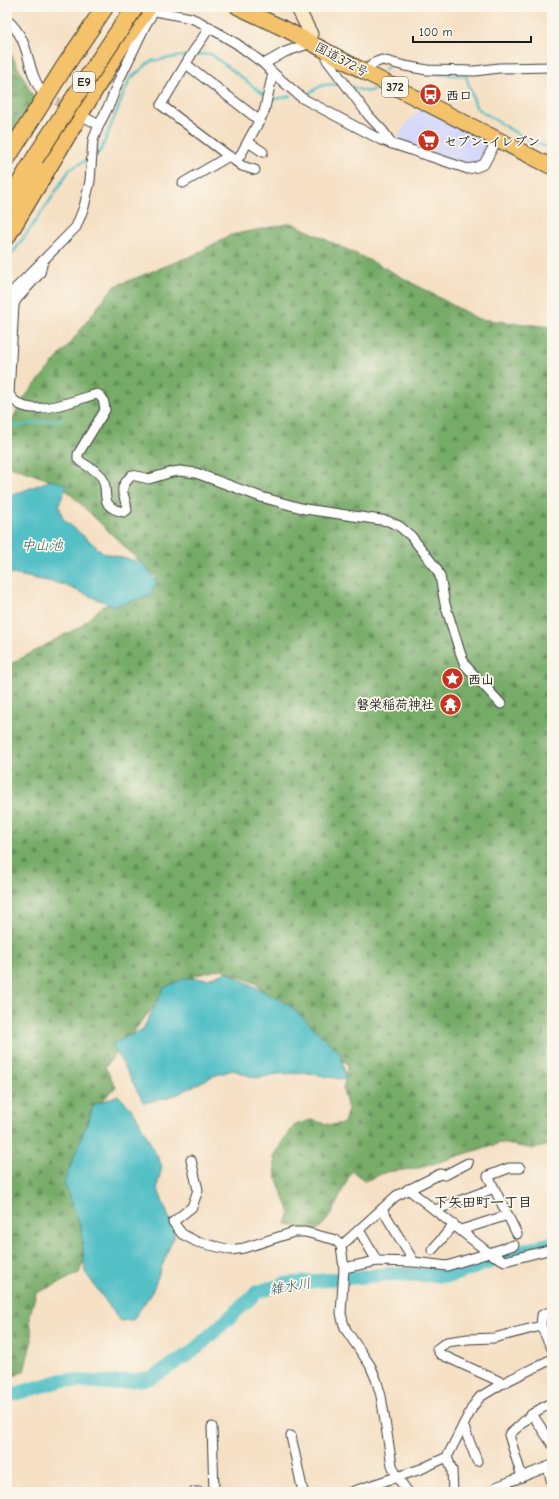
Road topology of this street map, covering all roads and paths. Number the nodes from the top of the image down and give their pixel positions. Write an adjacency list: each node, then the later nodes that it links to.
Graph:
1 (105, 7): 25 (highway)
2 (122, 7): 24 (highway, E9)
3 (135, 7): 24 (highway, E9, bridge)
4 (238, 7): 9 (highway, 国道372号 / 372)
5 (297, 7): 9 (main road)
6 (153, 8): 8 (street); 19 (street); 32 (highway)
7 (7, 20): 16 (street)
8 (210, 27): 11 (street); 12 (street)
9 (311, 43): 10 (highway, 国道372号 / 372); 12 (street)
10 (328, 52): 14 (highway, 国道372号 / 372); 22 (street)
11 (190, 58): 18 (street); 26 (street)
12 (264, 64): 15 (street)
13 (552, 67): 14 (street)
14 (365, 72): 20 (highway, 国道372号 / 372)
15 (272, 73): 18 (street); 22 (street)
16 (42, 92)
17 (86, 118): 19 (street)
18 (260, 120): 21 (street)
19 (99, 124): 33 (street)
20 (498, 138): 22 (street); 27 (highway, 国道372号 / 372)
21 (248, 142): 23 (street); 26 (street)
22 (392, 144)
23 (262, 152)
24 (30, 155): 29 (highway, E9); 31 (highway, E9)
25 (7, 158)
26 (232, 159): 28 (street); 30 (street)
27 (552, 166)
28 (255, 170)
29 (7, 183)
30 (183, 183)
31 (7, 204)
32 (7, 236)
33 (43, 261): 34 (street); 35 (street)
34 (7, 298)
35 (500, 704)
36 (191, 1160): 48 (street)
37 (468, 1163): 40 (street)
38 (520, 1168): 39 (street)
39 (494, 1188): 42 (street); 43 (street)
40 (408, 1189): 41 (street); 42 (street)
41 (382, 1209): 45 (street); 53 (street)
42 (435, 1210): 44 (street)
43 (508, 1215): 44 (street); 46 (street)
44 (457, 1228): 50 (street); 51 (street)
45 (359, 1230): 48 (street); 52 (street)
46 (518, 1234)
47 (514, 1245): 51 (street)
48 (341, 1246): 54 (street)
49 (552, 1249): 51 (street)
50 (432, 1250)
51 (489, 1253): 53 (street)
52 (377, 1261): 53 (street); 54 (street)
53 (414, 1262)
54 (344, 1268): 69 (street)
55 (552, 1311): 56 (street)
56 (541, 1326): 57 (street); 59 (street)
57 (552, 1349)
58 (552, 1359): 59 (street)
59 (503, 1383): 62 (street)
60 (552, 1402): 61 (street)
61 (532, 1414): 65 (street); 70 (street)
62 (463, 1425): 66 (street); 67 (street)
63 (212, 1427): 75 (street)
64 (291, 1436): 76 (street)
65 (552, 1444)
66 (447, 1457): 69 (street); 79 (street)
67 (477, 1461)
68 (550, 1466): 70 (street); 71 (street)
69 (397, 1477): 72 (street); 78 (street)
70 (522, 1477): 80 (street)
71 (552, 1484)
72 (361, 1491): 77 (street)
73 (194, 1492): 74 (street)
74 (199, 1492)
75 (214, 1492)
76 (304, 1492)
77 (351, 1492)
78 (408, 1492)
79 (453, 1492)
80 (496, 1492)

